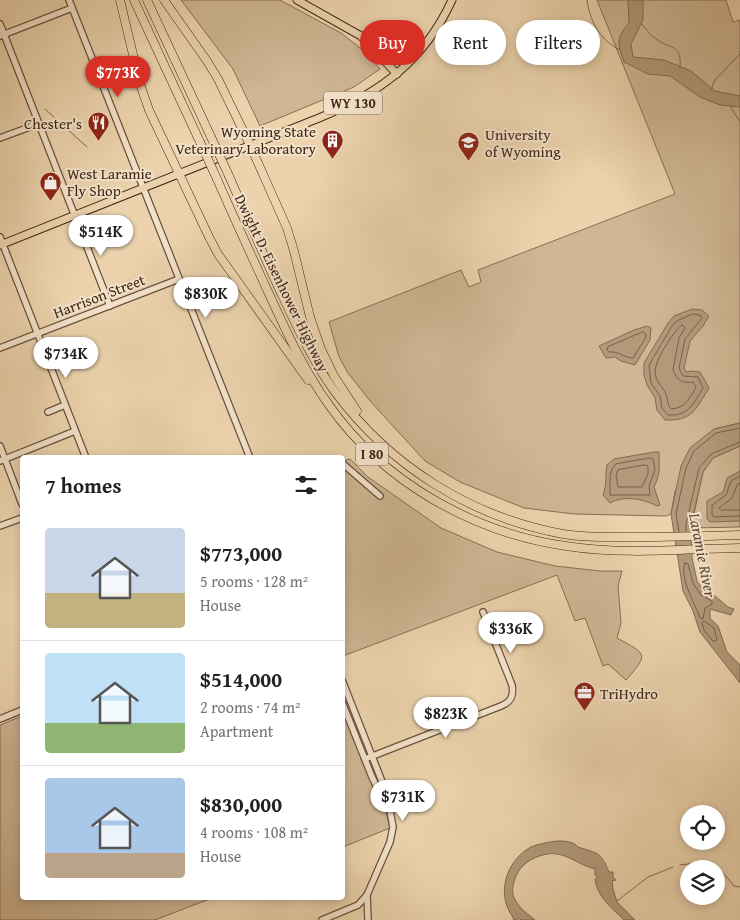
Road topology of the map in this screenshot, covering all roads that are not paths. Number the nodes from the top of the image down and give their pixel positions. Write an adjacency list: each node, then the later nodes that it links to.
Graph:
1 (68, 0): 8 (street)
2 (120, 0): 15 (highway)
3 (134, 0): 23 (highway, Dwight D. Eisenhower Highway / I 80, bridge)
4 (147, 0): 33 (highway, Dwight D. Eisenhower Highway / I 80, bridge)
5 (164, 0): 14 (highway)
6 (297, 0): 11 (main road)
7 (452, 0): 11 (main road, WY 130)
8 (72, 8): 10 (street); 16 (street)
9 (0, 24): 10 (street)
10 (2, 35): 12 (street)
11 (397, 74): 14 (main road, WY 130)
12 (38, 124): 13 (street); 17 (street)
13 (0, 138)
14 (250, 145): 15 (main road, WY 130); 33 (highway)
15 (179, 173): 16 (main road, WY 130); 23 (highway)
16 (143, 188): 17 (main road, WY 130); 19 (street)
17 (74, 215): 18 (main road, WY 130); 20 (street)
18 (1, 242): 21 (street)
19 (179, 279): 20 (street, Harrison Street); 29 (street)
20 (110, 306): 21 (street, Harrison Street)
21 (38, 333): 22 (street, Harrison Street); 24 (street)
22 (0, 348)
23 (328, 404): 38 (highway, Dwight D. Eisenhower Highway / I 80)
24 (65, 405): 25 (street); 26 (street)
25 (48, 412)
26 (76, 431): 28 (street); 30 (street)
27 (0, 446): 30 (street)
28 (85, 455)
29 (249, 455)
30 (2, 460): 34 (street)
31 (345, 466): 32 (street)
32 (380, 496)
33 (454, 496): 37 (highway, Dwight D. Eisenhower Highway / I 80)
34 (20, 500)
35 (20, 519): 36 (street)
36 (0, 526)
37 (740, 535)
38 (740, 548)
39 (483, 612): 44 (street)
40 (345, 688): 44 (street)
41 (345, 709): 45 (street)
42 (20, 711): 43 (street)
43 (0, 718)
44 (372, 756): 45 (street); 46 (street)
45 (365, 759): 46 (street)
46 (390, 812): 47 (street)
47 (367, 895): 48 (street); 49 (street)
48 (322, 920)
49 (368, 920)

